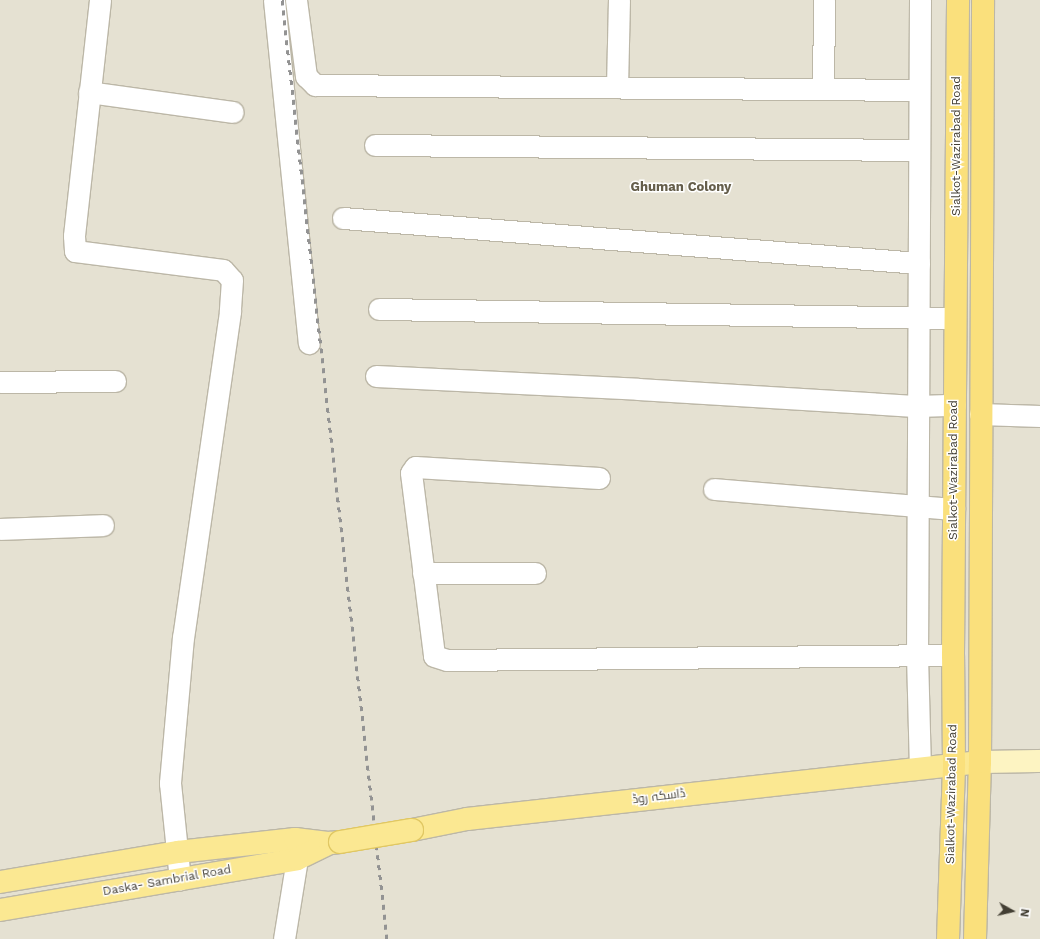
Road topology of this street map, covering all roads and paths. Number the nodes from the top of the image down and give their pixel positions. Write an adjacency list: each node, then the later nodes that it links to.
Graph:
1 (100, 0): 12 (street)
2 (274, 0): 21 (street)
3 (296, 0): 9 (street)
4 (618, 0): 9 (street)
5 (824, 0): 10 (street)
6 (920, 0): 11 (street)
7 (958, 0): 20 (highway, Sialkot-Wazirabad Road)
8 (983, 0): 27 (highway, Sialkot-Wazirabad Road)
9 (617, 87): 10 (street)
10 (823, 88): 11 (street)
11 (919, 90): 15 (street)
12 (89, 92): 13 (street); 44 (street)
13 (233, 112)
14 (375, 146): 15 (street)
15 (919, 150): 17 (street)
16 (343, 218): 17 (street)
17 (919, 263): 19 (street)
18 (379, 308): 19 (street)
19 (918, 318): 20 (street); 26 (street)
20 (955, 318): 25 (highway, Sialkot-Wazirabad Road)
21 (309, 343)
22 (376, 376): 26 (street)
23 (115, 381): 24 (street)
24 (0, 382)
25 (955, 405): 26 (street); 32 (highway, Sialkot-Wazirabad Road)
26 (918, 406): 31 (street)
27 (980, 414): 28 (street); 40 (highway, Sialkot-Wazirabad Road)
28 (1040, 416)
29 (599, 478): 35 (street)
30 (714, 489): 31 (street)
31 (918, 507): 32 (street); 37 (street)
32 (954, 509): 38 (highway, Sialkot-Wazirabad Road)
33 (103, 525): 34 (street)
34 (0, 529)
35 (422, 573): 36 (street); 37 (street)
36 (535, 573)
37 (917, 655): 38 (street); 42 (street)
38 (953, 655): 41 (highway, Sialkot-Wazirabad Road)
39 (1040, 760): 40 (main road)
40 (980, 762): 41 (main road, ڈاسکہ روڈ); 51 (highway, Sialkot-Wazirabad Road)
41 (954, 764): 42 (main road, ڈاسکہ روڈ); 50 (highway, Sialkot-Wazirabad Road)
42 (920, 767): 43 (main road, ڈاسکہ روڈ, bridge)
43 (335, 843): 44 (main road, Daska- Sambrial Road); 45 (main road, Daska- Sambrial Road)
44 (178, 852): 46 (street); 47 (main road, Daska- Sambrial Road)
45 (297, 859): 46 (main road, Daska- Sambrial Road); 49 (street)
46 (180, 879): 48 (main road, Daska- Sambrial Road)
47 (0, 882)
48 (0, 910)
49 (284, 939)
50 (948, 939)
51 (975, 939)

